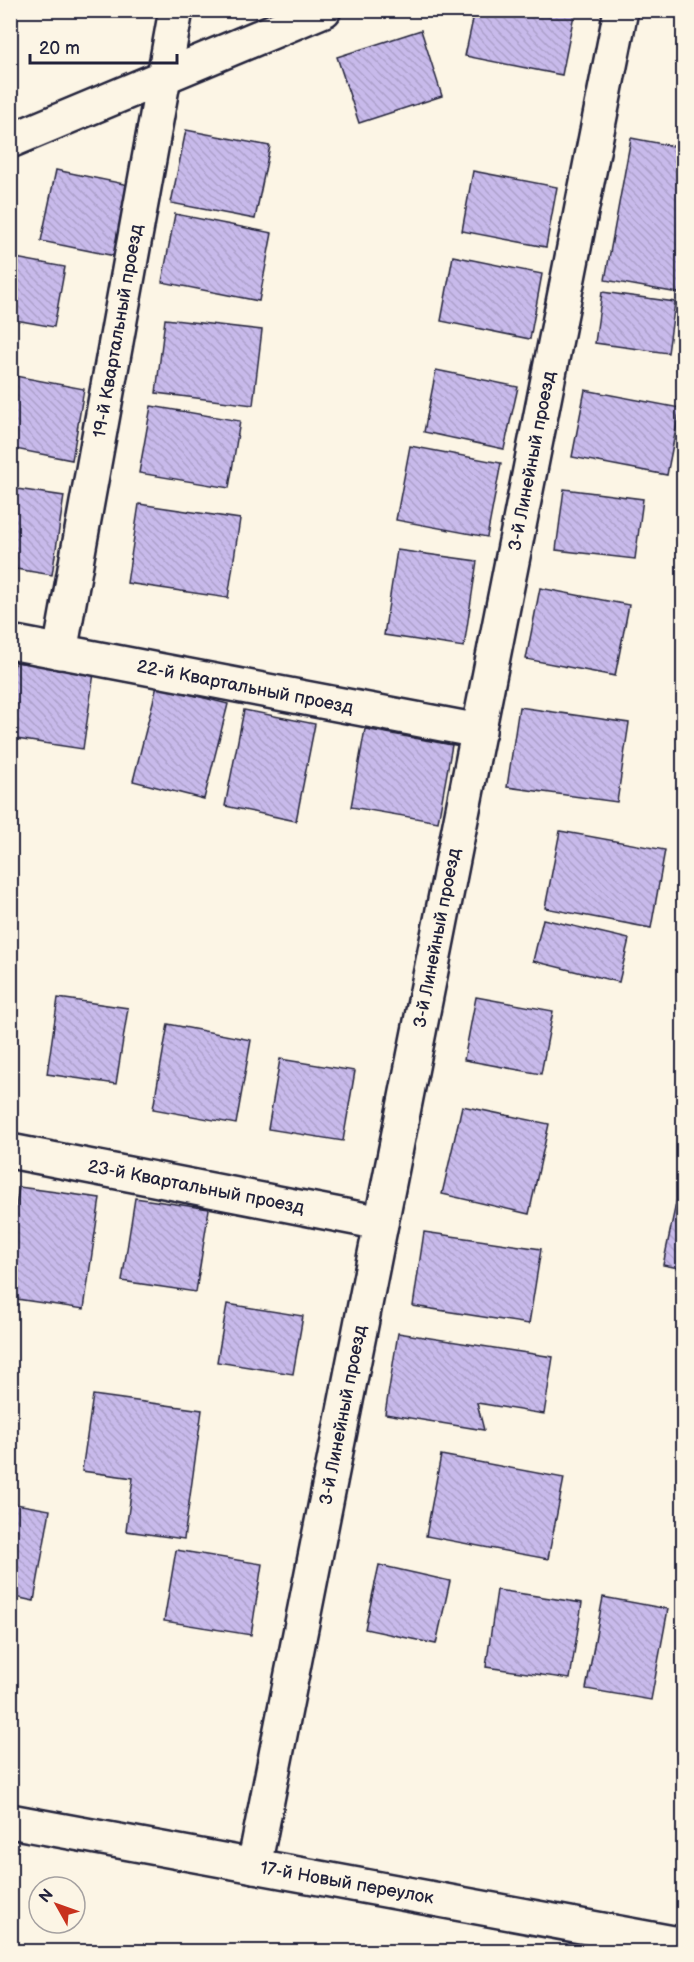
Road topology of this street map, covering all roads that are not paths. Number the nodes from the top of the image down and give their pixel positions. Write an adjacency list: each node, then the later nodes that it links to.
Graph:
1 (176, 10): 4 (street, 19-й Квартальный проезд)
2 (324, 10): 4 (street)
3 (621, 10): 8 (street, 3-й Линейный проезд)
4 (164, 77): 5 (street); 7 (street, 19-й Квартальный проезд)
5 (10, 141)
6 (10, 642): 7 (street, 22-й Квартальный проезд)
7 (60, 652): 8 (street, 22-й Квартальный проезд)
8 (479, 731): 10 (street, 3-й Линейный проезд)
9 (10, 1151): 10 (street, 23-й Квартальный проезд)
10 (381, 1223): 12 (street, 3-й Линейный проезд)
11 (10, 1821): 12 (street, 17-й Новый переулок)
12 (254, 1866): 13 (street, 17-й Новый переулок)
13 (684, 1945)

